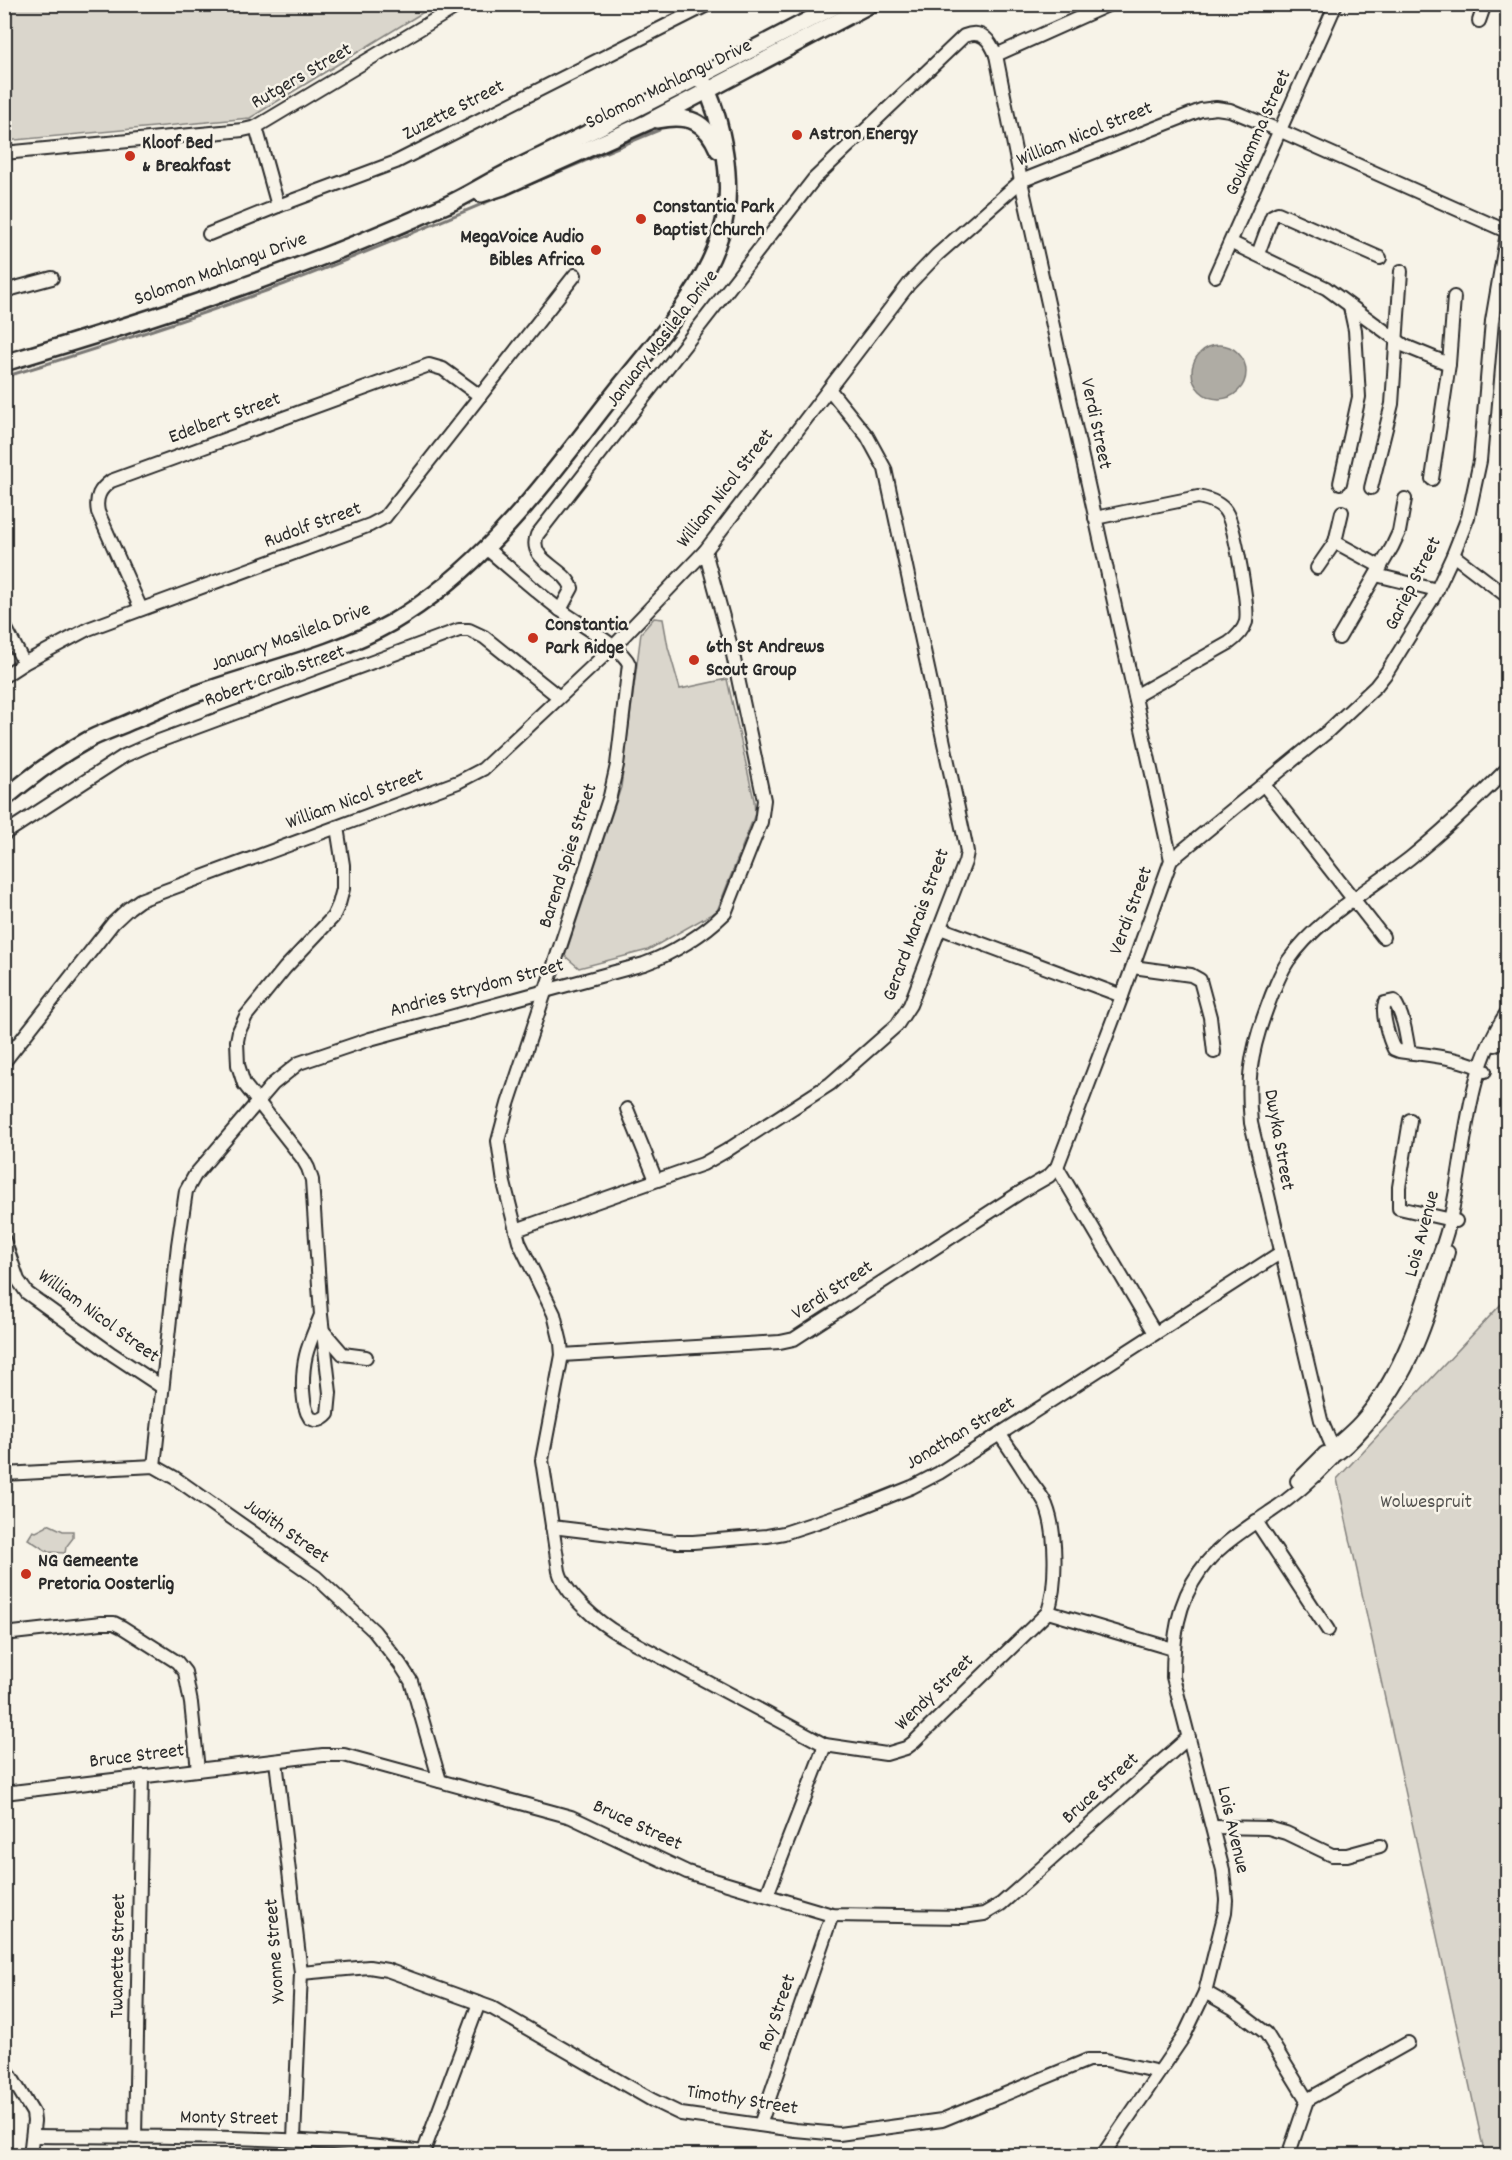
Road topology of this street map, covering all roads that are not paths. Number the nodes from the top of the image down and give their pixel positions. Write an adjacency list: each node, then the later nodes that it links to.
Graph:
1 (461, 4): 12 (street, Rutgers Street)
2 (709, 4): 18 (street, Zuzette Street)
3 (839, 4): 10 (main road, Solomon Mahlangu Drive)
4 (871, 4): 10 (main road, Solomon Mahlangu Drive)
5 (1110, 4): 9 (street)
6 (1336, 4): 13 (street, Goukamma Street)
7 (1485, 4): 8 (street)
8 (1479, 21)
9 (996, 55): 16 (street, Verdi Street); 52 (street, January Masilela Drive)
10 (708, 82): 11 (main road, Solomon Mahlangu Drive); 15 (main road, January Masilela Drive); 17 (main road, Solomon Mahlangu Drive); 29 (main road, January Masilela Drive)
11 (648, 122): 15 (main road); 17 (main road, Solomon Mahlangu Drive)
12 (256, 127): 14 (street, Rutgers Street); 18 (street)
13 (1281, 131): 16 (street, William Nicol Street); 19 (street, William Nicol Street); 21 (street, Goukamma Street)
14 (4, 153)
15 (727, 176): 29 (main road, January Masilela Drive)
16 (1021, 181): 35 (street, William Nicol Street); 42 (street, Verdi Street)
17 (447, 205): 33 (main road, Solomon Mahlangu Drive)
18 (278, 206): 20 (street, Zuzette Street)
19 (1507, 229): 46 (street, Gariep Street)
20 (209, 234)
21 (1232, 243): 22 (street); 26 (street, Goukamma Street)
22 (1258, 254): 23 (street); 31 (street)
23 (1380, 258)
24 (1401, 271): 32 (street)
25 (575, 274): 36 (street, Rudolf Street)
26 (1215, 276)
27 (52, 278): 28 (street)
28 (4, 291)
29 (691, 296): 44 (main road, January Masilela Drive)
30 (1454, 297): 34 (street)
31 (1350, 307): 32 (street); 38 (street)
32 (1395, 339): 34 (street); 39 (street)
33 (4, 363)
34 (1449, 364): 37 (street)
35 (830, 389): 45 (street, William Nicol Street); 67 (street, Gerard Marais Street)
36 (480, 396): 51 (street, Rudolf Street); 51 (street, Edelbert Street)
37 (1432, 479)
38 (1340, 483)
39 (1371, 488)
40 (1405, 499): 48 (street)
41 (1342, 512): 43 (street)
42 (1095, 518): 58 (street, Verdi Street); 58 (street)
43 (1335, 542): 47 (street); 48 (street)
44 (487, 549): 52 (street); 62 (main road, January Masilela Drive)
45 (705, 551): 55 (street, William Nicol Street); 70 (street, Andries Strydom Street)
46 (1453, 555): 49 (street, Gariep Street); 50 (street)
47 (1317, 568)
48 (1378, 571): 49 (street); 54 (street)
49 (1437, 590): 61 (street, Gariep Street)
50 (1508, 597)
51 (141, 609): 56 (street, Rudolf Street)
52 (560, 610): 55 (street)
53 (4, 625): 56 (street)
54 (1339, 638)
55 (613, 647): 59 (street, William Nicol Street); 70 (street, Barend Spies Street)
56 (24, 663): 57 (street, Rudolf Street)
57 (4, 676)
58 (1135, 696): 65 (street, Verdi Street)
59 (559, 697): 63 (street, William Nicol Street); 64 (street, Robert Craib Street)
60 (1508, 768): 66 (street, Dwyka Street)
61 (1264, 785): 65 (street, Gariep Street); 66 (street)
62 (4, 798)
63 (337, 827): 76 (street, William Nicol Street); 78 (street)
64 (4, 834)
65 (1171, 860): 69 (street, Verdi Street)
66 (1355, 899): 68 (street); 86 (street, Dwyka Street)
67 (940, 928): 71 (street); 82 (street, Gerard Marais Street)
68 (1383, 937)
69 (1133, 967): 71 (street, Verdi Street); 74 (street)
70 (545, 992): 78 (street, Andries Strydom Street); 84 (street, Barend Spies Street)
71 (1122, 996): 81 (street, Verdi Street)
72 (1508, 1011): 77 (street, Lois Avenue)
73 (1508, 1026): 77 (street, Lois Avenue)
74 (1214, 1052)
75 (1409, 1052): 77 (street)
76 (4, 1062)
77 (1482, 1070): 83 (street, Lois Avenue)
78 (258, 1102): 87 (street); 92 (street, Andries Strydom Street)
79 (627, 1109): 82 (street)
80 (1410, 1120): 83 (street)
81 (1057, 1167): 89 (street); 90 (street, Verdi Street)
82 (656, 1180): 84 (street, Gerard Marais Street)
83 (1454, 1221): 94 (street, Lois Avenue)
84 (516, 1230): 90 (street, Barend Spies Street)
85 (4, 1240): 92 (street, William Nicol Street)
86 (1280, 1253): 89 (street, Jonathan Street); 94 (street, Dwyka Street)
87 (321, 1315): 88 (street); 88 (street)
88 (323, 1330): 91 (street)
89 (1155, 1333): 93 (street, Jonathan Street)
90 (562, 1355): 98 (street, Barend Spies Street)
91 (366, 1357)
92 (162, 1387): 95 (street, Andries Strydom Street)
93 (1000, 1435): 98 (street, Jonathan Street); 99 (street)
94 (1331, 1451): 97 (street, Lois Avenue)
95 (154, 1466): 96 (street); 108 (street, Judith Street)
96 (4, 1474)
97 (1259, 1520): 100 (street); 102 (street, Lois Avenue)
98 (552, 1527): 104 (street, Wendy Street)
99 (1048, 1612): 102 (street); 104 (street, Wendy Street)
100 (1328, 1630)
101 (4, 1634): 106 (street)
102 (1173, 1649): 103 (street, Lois Avenue)
103 (1189, 1737): 110 (street, Lois Avenue); 113 (street, Bruce Street)
104 (825, 1745): 112 (street)
105 (276, 1761): 106 (street, Bruce Street); 108 (street, Bruce Street); 114 (street, Yvonne Street)
106 (198, 1770): 107 (street, Bruce Street)
107 (142, 1776): 109 (street, Bruce Street); 123 (street, Twanette Street)
108 (440, 1781): 112 (street, Bruce Street)
109 (4, 1793)
110 (1213, 1827): 111 (street); 115 (street, Lois Avenue)
111 (1380, 1846)
112 (767, 1895): 113 (street, Bruce Street)
113 (832, 1915): 121 (street, Roy Street)
114 (301, 1973): 116 (street, Timothy Street); 124 (street, Yvonne Street)
115 (1206, 1992): 119 (street, Lois Avenue); 120 (street)
116 (478, 2003): 121 (street, Timothy Street); 125 (street)
117 (1408, 2043): 120 (street)
118 (4, 2065): 122 (street)
119 (1160, 2072): 121 (street, Timothy Street); 127 (street, Lois Avenue)
120 (1307, 2100): 128 (street)
121 (760, 2125)
122 (33, 2136): 123 (street, Monty Street); 126 (street)
123 (135, 2137): 124 (street, Monty Street)
124 (294, 2139): 125 (street, Monty Street)
125 (422, 2154)
126 (30, 2156)
127 (1102, 2156)
128 (1287, 2156)

